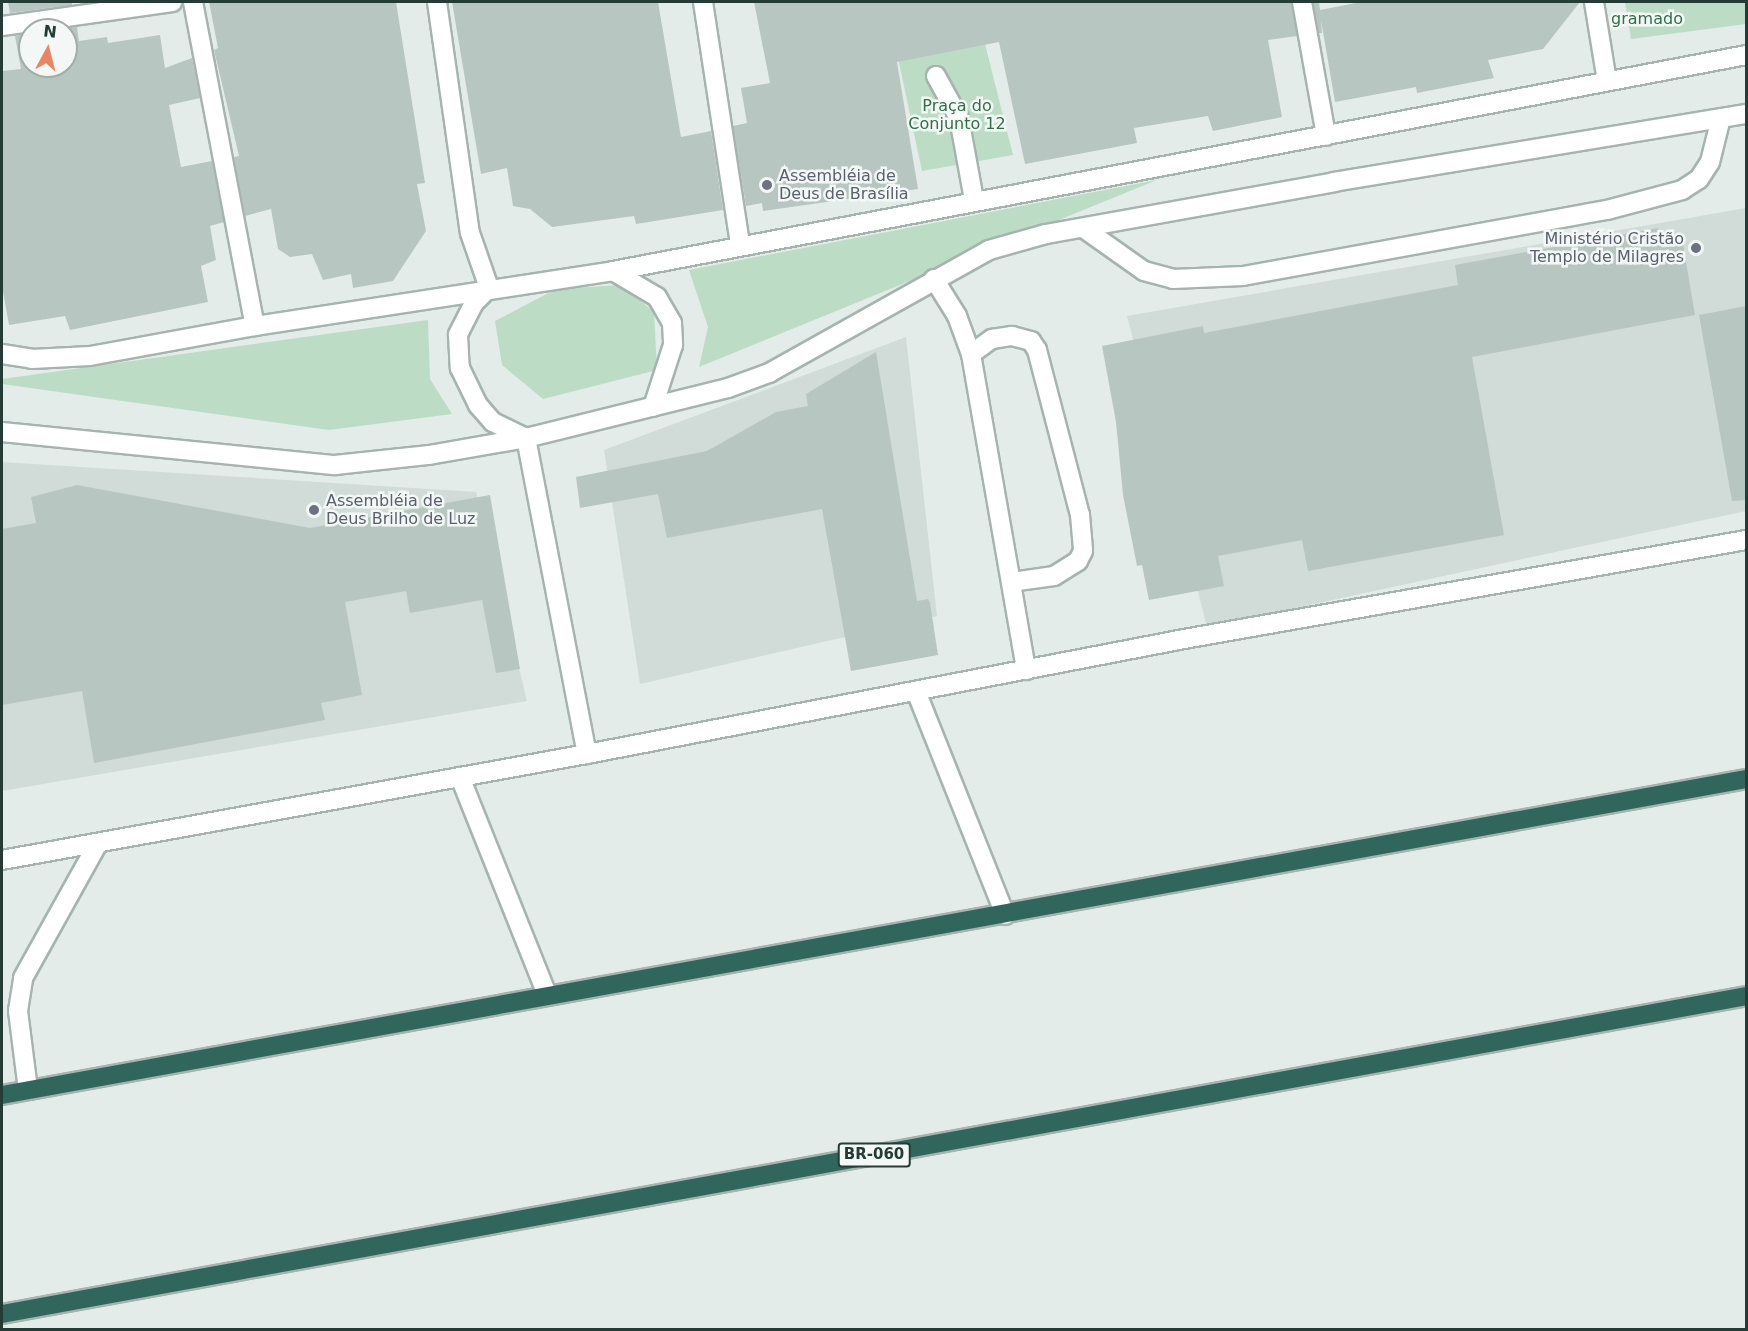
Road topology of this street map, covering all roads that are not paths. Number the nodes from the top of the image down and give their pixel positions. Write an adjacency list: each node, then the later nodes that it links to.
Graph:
1 (172, 2): 7 (street)
2 (193, 2): 20 (street)
3 (437, 2): 19 (street)
4 (703, 2): 16 (street)
5 (1302, 2): 13 (street)
6 (1594, 2): 10 (street)
7 (2, 26)
8 (1746, 55): 10 (street)
9 (936, 76): 14 (street)
10 (1606, 81): 13 (street)
11 (1746, 114): 12 (street)
12 (1721, 118): 15 (street); 15 (street)
13 (1326, 136): 14 (street)
14 (974, 200): 16 (street)
15 (1086, 230): 18 (street)
16 (740, 244): 17 (street)
17 (613, 271): 19 (street); 23 (street)
18 (934, 279): 22 (street); 23 (street)
19 (489, 288): 20 (street); 25 (street)
20 (255, 326): 21 (street)
21 (2, 354)
22 (971, 354): 27 (street); 27 (street)
23 (653, 407): 25 (street)
24 (2, 432): 25 (street)
25 (526, 438): 30 (street)
26 (1746, 540): 28 (street)
27 (1012, 582): 28 (street)
28 (1026, 669): 29 (street)
29 (916, 691): 30 (street); 35 (street)
30 (587, 754): 31 (street)
31 (460, 777): 33 (street); 36 (street)
32 (1746, 779): 35 (highway)
33 (98, 843): 34 (street); 38 (street)
34 (2, 860)
35 (1005, 915): 36 (highway)
36 (547, 995): 38 (highway)
37 (1746, 996): 40 (highway, BR-060)
38 (28, 1090): 39 (highway)
39 (2, 1095)
40 (2, 1314)

